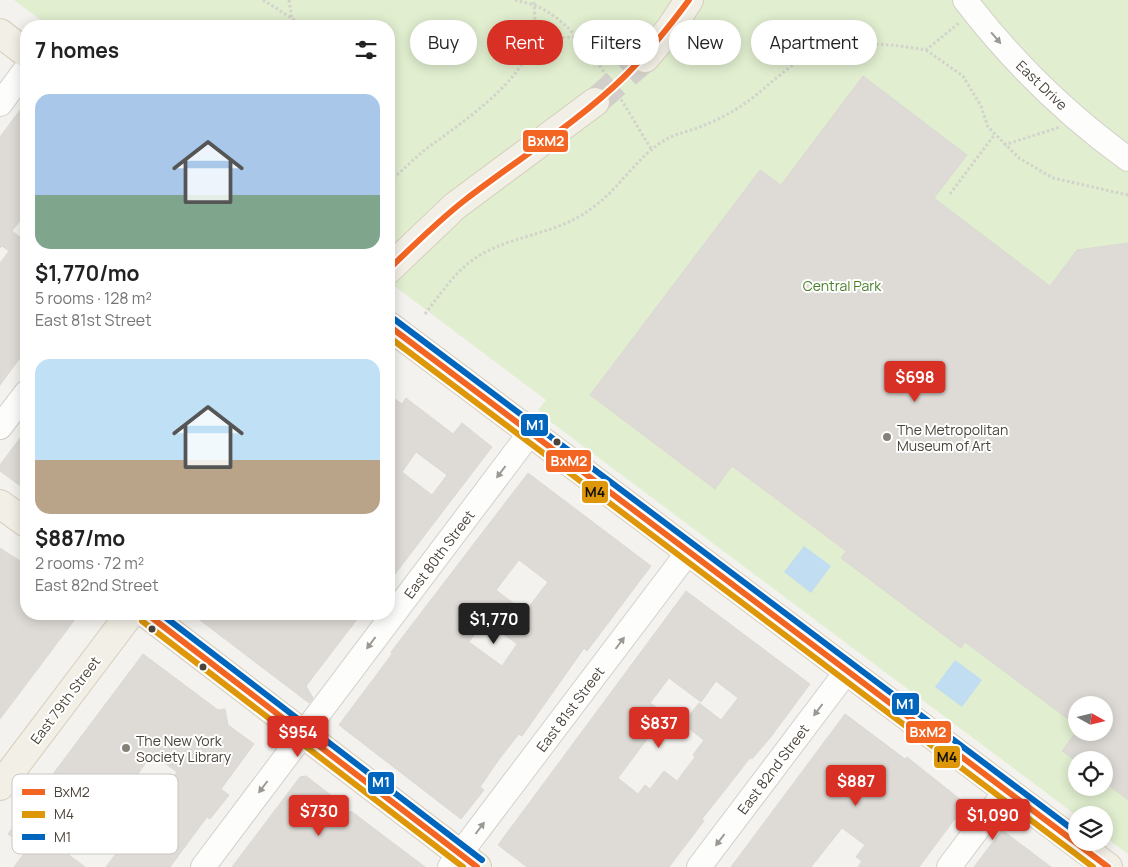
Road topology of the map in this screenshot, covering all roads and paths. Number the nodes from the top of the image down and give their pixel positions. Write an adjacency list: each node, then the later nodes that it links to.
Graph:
1 (263, 0): 8 (path)
2 (289, 0): 8 (path)
3 (515, 0): 6 (path)
4 (534, 0): 6 (path)
5 (689, 0): 12 (main road)
6 (534, 6): 9 (path); 11 (path)
7 (964, 10): 14 (path); 20 (street, East Drive, one-way to 20)
8 (292, 19)
9 (533, 20)
10 (0, 33): 13 (main road)
11 (573, 34)
12 (659, 42)
13 (20, 48)
14 (926, 50): 21 (path); 23 (path)
15 (519, 65): 25 (path)
16 (598, 65): 23 (path)
17 (20, 77): 19 (street)
18 (595, 102): 28 (main road)
19 (0, 104)
20 (1078, 119): 22 (path); 24 (street, East Drive)
21 (995, 134): 22 (path); 26 (path)
22 (1003, 145): 27 (path)
23 (652, 150): 29 (path)
24 (1128, 159)
25 (395, 176)
26 (950, 194)
27 (1128, 194)
28 (395, 262)
29 (425, 314)
30 (395, 331): 33 (main road)
31 (20, 401): 32 (street)
32 (0, 428)
33 (530, 433): 36 (main road); 37 (street, East 80th Street, one-way to 37)
34 (0, 504): 35 (main road)
35 (20, 519)
36 (689, 552): 41 (main road); 45 (street, East 81st Street, one-way to 36)
37 (395, 612)
38 (125, 620): 43 (main road, East 79th Street)
39 (155, 620): 42 (main road)
40 (389, 620): 42 (street, East 80th Street, one-way to 42)
41 (848, 671): 44 (main road); 47 (street, East 82nd Street, one-way to 47)
42 (302, 735): 45 (main road); 46 (street, East 80th Street, one-way to 46)
43 (0, 786)
44 (1006, 791): 48 (street); 49 (main road)
45 (463, 863)
46 (203, 867)
47 (700, 867)
48 (948, 867)
49 (1108, 867)

